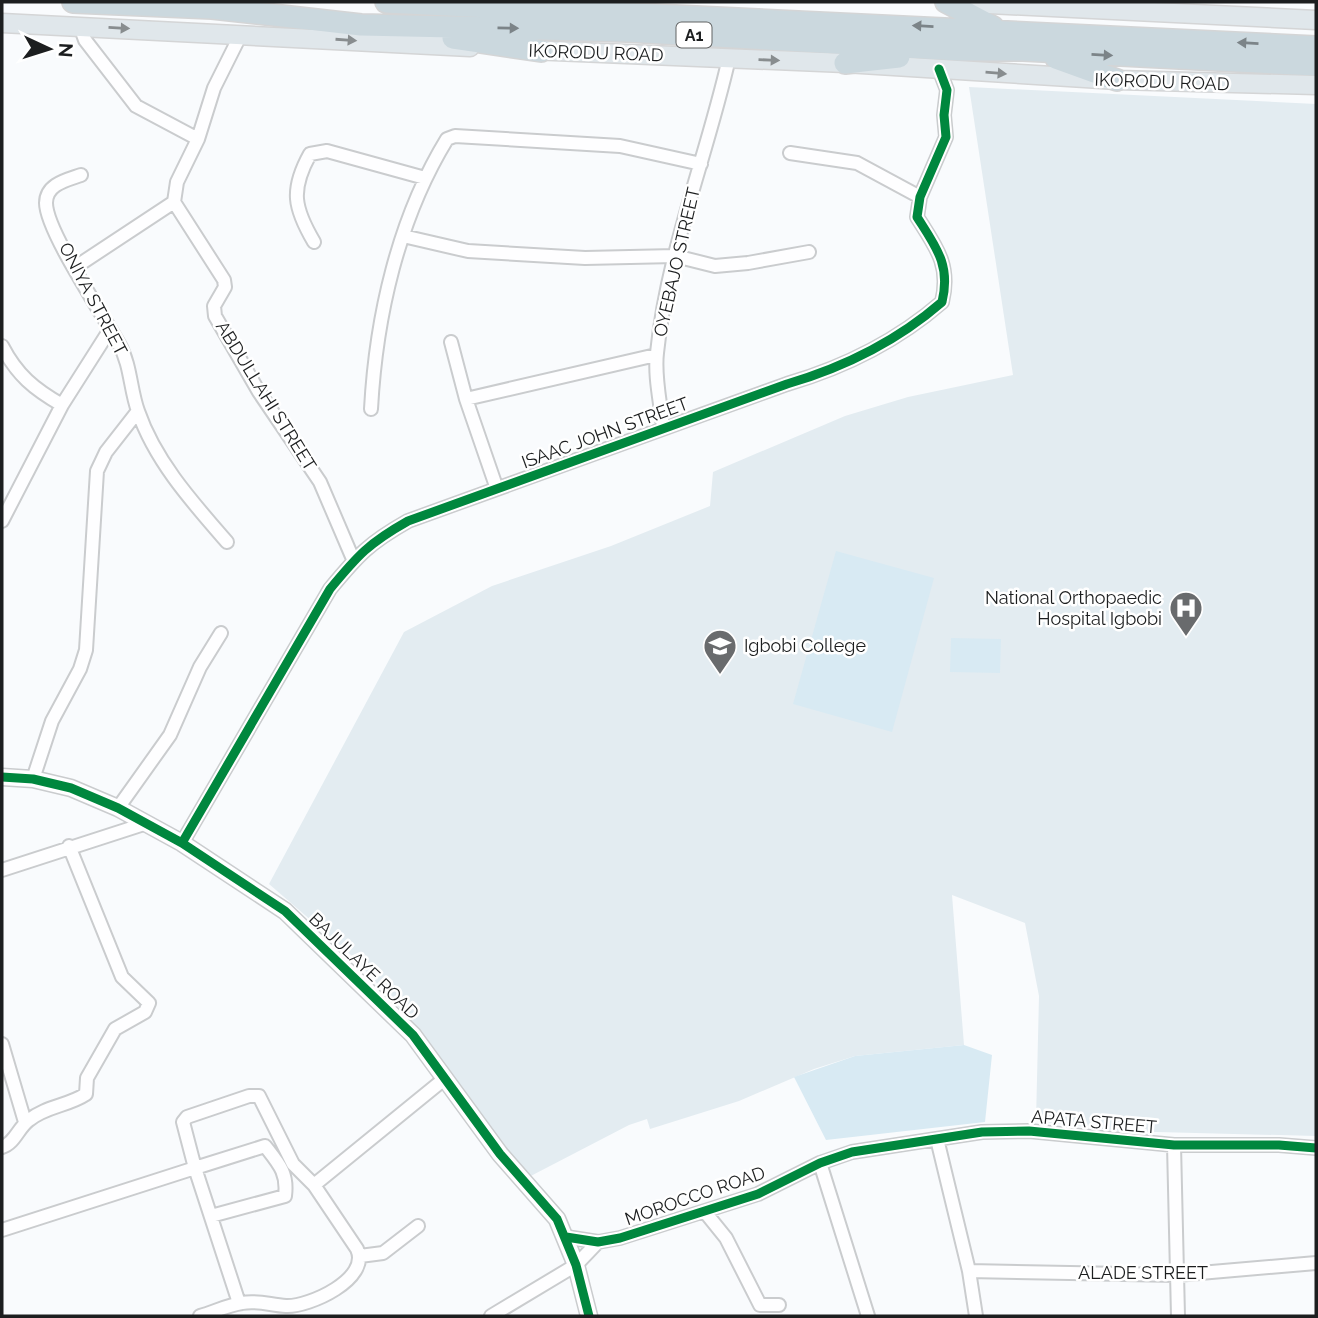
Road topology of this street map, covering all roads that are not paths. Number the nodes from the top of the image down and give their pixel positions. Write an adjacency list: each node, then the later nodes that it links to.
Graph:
1 (73, 2): 8 (highway, IKORODU ROAD / A1)
2 (395, 2): 10 (highway, A1, one-way to 2)
3 (937, 2): 4 (main road)
4 (946, 2): 5 (main road); 10 (highway)
5 (1142, 5): 6 (main road)
6 (1316, 20)
7 (2, 23): 9 (main road, IKORODU ROAD)
8 (361, 25): 13 (highway, IKORODU ROAD / A1, one-way to 13); 15 (highway)
9 (80, 26): 11 (main road, IKORODU ROAD, one-way to 11); 22 (street)
10 (998, 30): 12 (highway, A1, one-way to 10)
11 (242, 34): 15 (main road, IKORODU ROAD, one-way to 15); 22 (street)
12 (1316, 47)
13 (960, 50): 14 (highway, IKORODU ROAD / A1); 17 (highway)
14 (1023, 50): 18 (highway, IKORODU ROAD / A1, one-way to 18); 20 (highway)
15 (541, 51): 16 (main road, IKORODU ROAD)
16 (729, 58): 17 (main road, IKORODU ROAD, one-way to 17); 24 (street, OYEBAJO STREET)
17 (845, 62): 19 (main road, IKORODU ROAD)
18 (1316, 65)
19 (939, 69): 20 (main road, IKORODU ROAD, one-way to 20); 27 (street)
20 (1117, 80): 21 (main road, IKORODU ROAD)
21 (1316, 85)
22 (198, 139): 28 (street)
23 (790, 153): 27 (street)
24 (701, 164): 26 (street); 32 (street, OYEBAJO STREET)
25 (81, 175): 33 (street, ONIYA STREET)
26 (425, 178): 29 (street); 30 (street)
27 (920, 197): 42 (street, ISAAC JOHN STREET)
28 (174, 202): 33 (street); 46 (street, ABDULLAHI STREET)
29 (403, 236): 32 (street); 40 (street)
30 (314, 242)
31 (809, 252): 32 (street)
32 (675, 256): 37 (street, OYEBAJO STREET)
33 (74, 268): 34 (street, ONIYA STREET)
34 (109, 331): 39 (street); 41 (street, ONIYA STREET)
35 (451, 342): 38 (street)
36 (2, 346): 39 (street)
37 (656, 355): 38 (street); 42 (street, OYEBAJO STREET)
38 (466, 399): 43 (street)
39 (62, 405): 44 (street)
40 (371, 409)
41 (138, 411): 45 (street, ONIYA STREET); 49 (street)
42 (663, 428): 43 (street, ISAAC JOHN STREET)
43 (498, 489): 46 (street, ISAAC JOHN STREET)
44 (2, 521)
45 (227, 542)
46 (353, 559): 52 (street, ISAAC JOHN STREET)
47 (221, 634): 50 (street)
48 (2, 777): 49 (street, BAJULAYE ROAD)
49 (33, 779): 50 (street, BAJULAYE ROAD)
50 (118, 808): 51 (street, BAJULAYE ROAD)
51 (144, 824): 52 (street, BAJULAYE ROAD); 53 (street)
52 (182, 843): 56 (street, BAJULAYE ROAD)
53 (69, 846): 54 (street); 57 (street)
54 (2, 870)
55 (2, 1044): 57 (street)
56 (443, 1080): 64 (street); 69 (street, BAJULAYE ROAD)
57 (25, 1122): 60 (street)
58 (937, 1139): 59 (street, APATA STREET); 62 (street, APATA STREET); 74 (street)
59 (1174, 1145): 61 (street, APATA STREET); 75 (street)
60 (2, 1147)
61 (1316, 1148)
62 (825, 1162): 65 (street, MOROCCO ROAD); 81 (street)
63 (195, 1168): 64 (street); 66 (street); 66 (street); 68 (street)
64 (314, 1185): 71 (street)
65 (705, 1212): 70 (street, MOROCCO ROAD); 77 (street)
66 (211, 1216): 76 (street)
67 (418, 1226): 71 (street)
68 (2, 1230)
69 (566, 1237): 70 (street, MOROCCO ROAD); 73 (street, BAJULAYE ROAD)
70 (598, 1242): 73 (street)
71 (360, 1256): 76 (street)
72 (1316, 1263): 75 (street, ALADE STREET)
73 (576, 1265): 78 (street, BAJULAYE ROAD); 80 (street)
74 (969, 1271): 75 (street, ALADE STREET); 82 (street)
75 (1177, 1275): 83 (street)
76 (239, 1303): 79 (street)
77 (779, 1305)
78 (588, 1313)
79 (200, 1316)
80 (491, 1316)
81 (868, 1316)
82 (976, 1316)
83 (1178, 1316)

